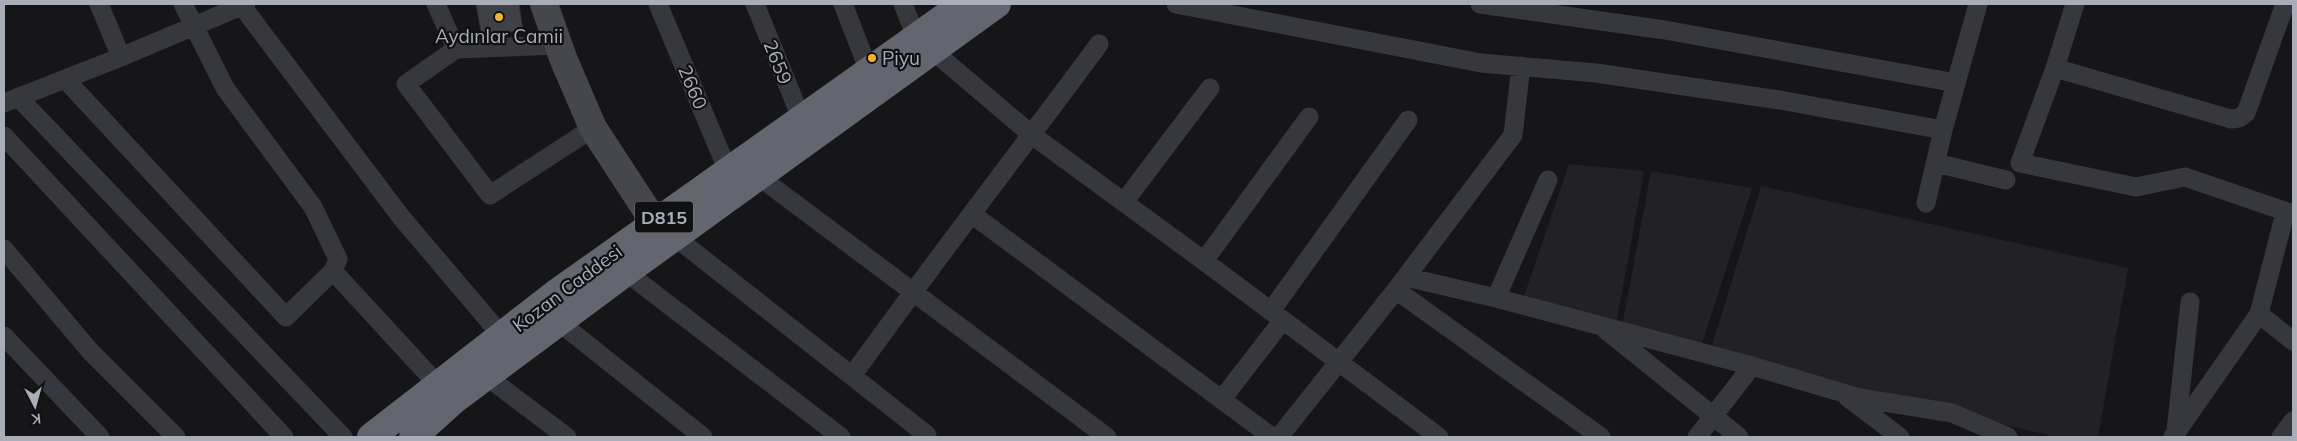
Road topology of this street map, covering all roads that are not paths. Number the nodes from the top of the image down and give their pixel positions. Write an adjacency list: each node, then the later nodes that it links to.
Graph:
1 (99, 4): 22 (street)
2 (183, 4): 17 (street)
3 (436, 4): 21 (street)
4 (544, 4): 20 (main road)
5 (658, 4): 38 (street, 2660)
6 (755, 4): 31 (street, 2659)
7 (842, 4): 25 (street)
8 (903, 4): 18 (street)
9 (963, 4): 18 (highway, Kozan Caddesi / D815)
10 (998, 4): 18 (highway, Kozan Caddesi / D815)
11 (1176, 4): 23 (street)
12 (1480, 4): 27 (street)
13 (1978, 4): 27 (street)
14 (2075, 4): 24 (street)
15 (2285, 4): 24 (street)
16 (244, 5): 17 (street); 60 (street)
17 (192, 26): 22 (street); 49 (street)
18 (924, 44): 25 (highway, Kozan Caddesi / D815); 36 (street); 39 (highway, Kozan Caddesi / D815)
19 (1099, 44): 36 (street)
20 (558, 45): 21 (street); 33 (main road)
21 (456, 49): 33 (street)
22 (121, 57): 26 (street)
23 (1521, 66): 34 (street); 51 (street)
24 (2055, 68): 44 (street)
25 (869, 71): 31 (highway, Kozan Caddesi / D815)
26 (65, 79): 29 (street); 49 (street)
27 (1956, 83): 34 (street)
28 (1210, 88): 42 (street)
29 (11, 100): 76 (street)
30 (1309, 117): 48 (street)
31 (802, 120): 38 (highway, Kozan Caddesi / D815)
32 (1408, 120): 56 (street)
33 (593, 128): 46 (main road)
34 (1943, 130): 37 (street)
35 (4, 136): 75 (street)
36 (1032, 136): 42 (street); 45 (street)
37 (1936, 163): 41 (street); 43 (street)
38 (728, 171): 46 (highway, Kozan Caddesi / D815)
39 (758, 176): 46 (highway, Kozan Caddesi / D815); 52 (street)
40 (1548, 180): 53 (street)
41 (2006, 180)
42 (1124, 202): 48 (street)
43 (1926, 203)
44 (2289, 213): 55 (street)
45 (973, 215): 52 (street); 68 (street)
46 (665, 230): 50 (highway, Kozan Caddesi / D815); 60 (highway, Kozan Caddesi / D815); 65 (street)
47 (4, 249): 74 (street)
48 (1204, 261): 56 (street)
49 (333, 271): 66 (street)
50 (626, 272): 57 (highway, Kozan Caddesi / D815); 81 (street)
51 (1401, 283): 53 (street); 62 (street); 86 (street)
52 (912, 292): 65 (street); 82 (street)
53 (1496, 298): 58 (street)
54 (2190, 302): 72 (street)
55 (2259, 314): 61 (street); 72 (street)
56 (1277, 316): 62 (street); 68 (street)
57 (559, 322): 64 (highway, Kozan Caddesi / D815); 80 (street)
58 (1601, 326): 63 (street); 69 (street)
59 (4, 336): 73 (street)
60 (502, 336): 66 (highway, Kozan Caddesi / D815)
61 (2293, 341)
62 (1337, 363): 84 (street); 85 (street)
63 (1752, 366): 67 (street); 69 (street)
64 (486, 376): 78 (highway, Kozan Caddesi / D815); 79 (street)
65 (852, 376): 71 (street)
66 (438, 385): 77 (highway, Kozan Caddesi / D815)
67 (1840, 392): 89 (street); 90 (street)
68 (1222, 399): 83 (street)
69 (1713, 418): 87 (street); 88 (street)
70 (2293, 421): 91 (street)
71 (928, 436)
72 (2174, 436)
73 (100, 437)
74 (176, 437)
75 (284, 437)
76 (343, 437)
77 (371, 437)
78 (413, 437)
79 (567, 437)
80 (703, 437)
81 (841, 437)
82 (1107, 437)
83 (1272, 437)
84 (1279, 437)
85 (1439, 437)
86 (1601, 437)
87 (1697, 437)
88 (1739, 437)
89 (1900, 437)
90 (2008, 437)
91 (2281, 437)

